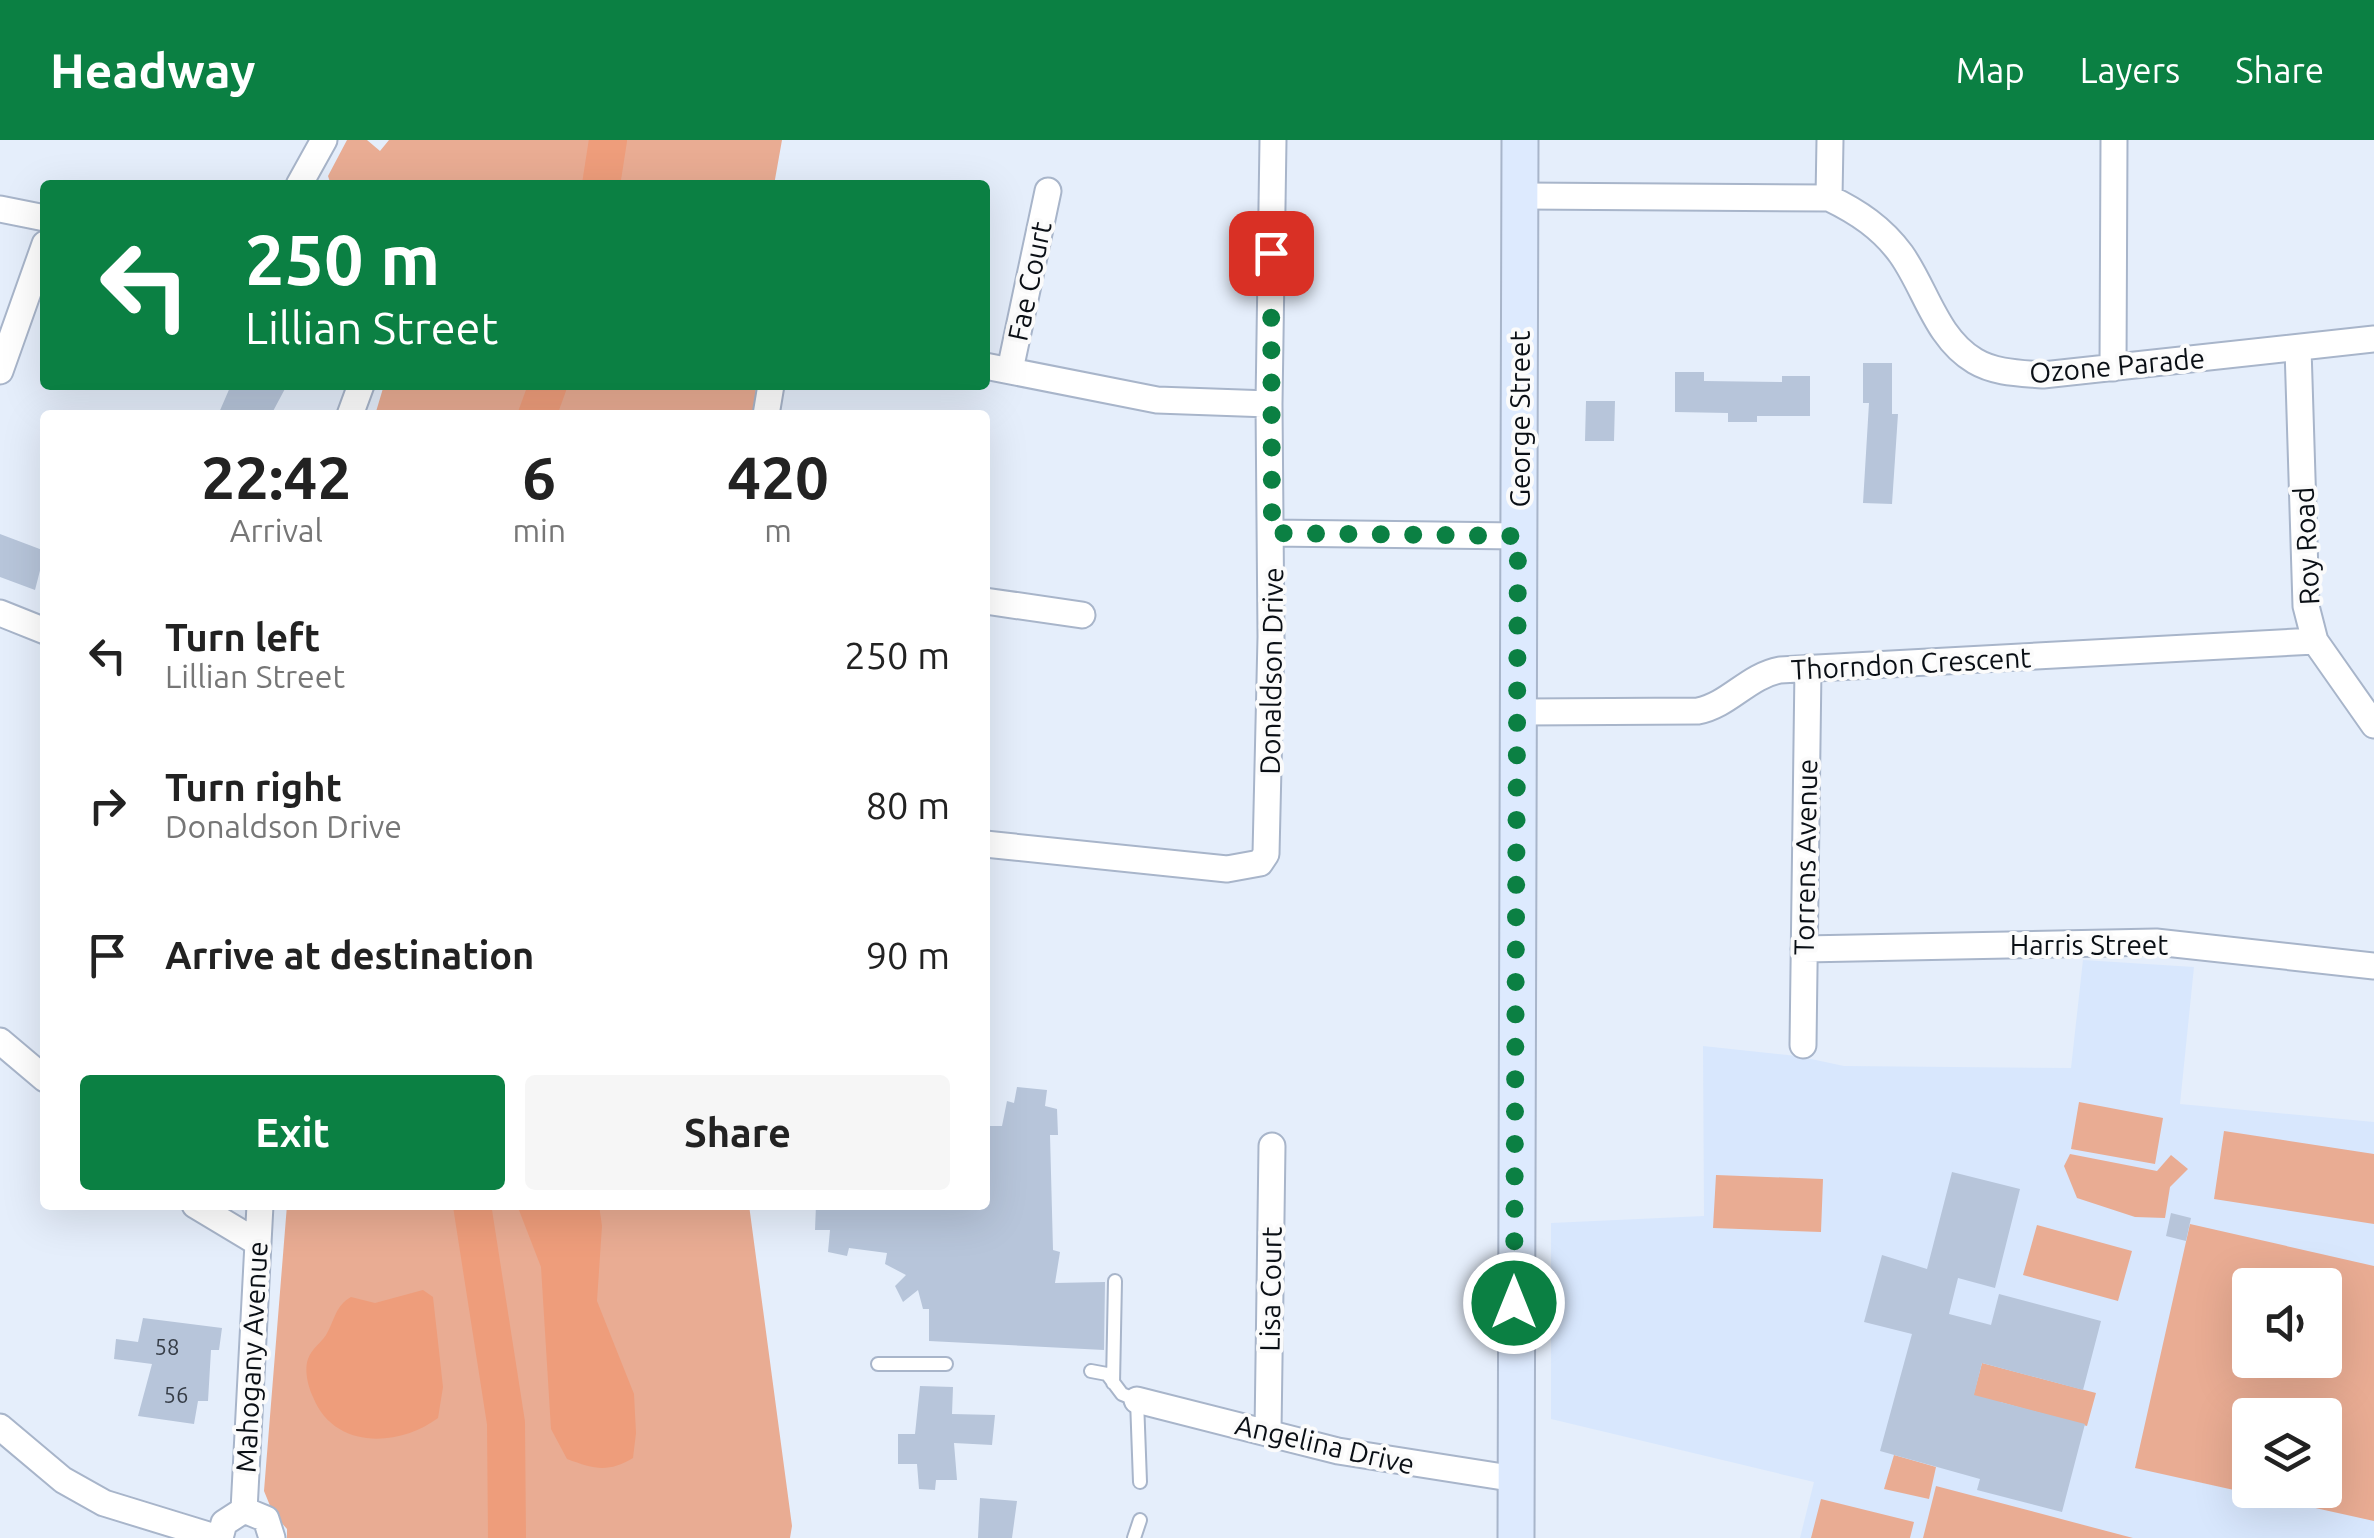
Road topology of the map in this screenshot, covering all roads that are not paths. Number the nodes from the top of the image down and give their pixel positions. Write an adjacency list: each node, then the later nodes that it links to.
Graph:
1 (324, 140): 6 (street)
2 (1272, 140): 18 (street, Donaldson Drive)
3 (1520, 140): 8 (street, George Street)
4 (1830, 140): 9 (street)
5 (2114, 140): 16 (street)
6 (302, 180)
7 (1048, 191): 15 (street, Fae Court)
8 (1520, 196): 9 (street); 20 (street, George Street)
9 (1829, 198): 16 (street, Ozone Parade)
10 (0, 209): 11 (street)
11 (40, 217)
12 (40, 258): 17 (street)
13 (2374, 339): 14 (street, Ozone Parade)
14 (2298, 348): 16 (street, Ozone Parade); 25 (street, Roy Road)
15 (998, 368): 18 (street)
16 (2113, 368)
17 (0, 371)
18 (1269, 404): 19 (street, Donaldson Drive)
19 (1272, 533): 20 (street); 29 (street, Donaldson Drive)
20 (1518, 536): 27 (street, George Street)
21 (990, 602): 23 (street)
22 (0, 613): 24 (street)
23 (1082, 614)
24 (40, 629)
25 (2315, 641): 26 (street, Thorndon Crescent); 28 (street, Roy Road)
26 (1808, 668): 27 (street, Thorndon Crescent); 30 (street, Torrens Avenue)
27 (1518, 712): 47 (street, George Street)
28 (2374, 725)
29 (990, 845)
30 (1804, 948): 31 (street, Harris Street); 33 (street, Torrens Avenue)
31 (2374, 966)
32 (0, 1040): 34 (street)
33 (1803, 1045)
34 (40, 1075)
35 (1272, 1146): 46 (street, Lisa Court)
36 (203, 1210): 38 (street)
37 (259, 1210): 38 (street, Mahogany Avenue)
38 (255, 1241): 49 (street, Mahogany Avenue)
39 (1115, 1281): 43 (lane)
40 (878, 1364): 41 (lane)
41 (946, 1364)
42 (1091, 1371): 43 (lane)
43 (1113, 1383): 44 (lane)
44 (1137, 1400): 46 (street, Angelina Drive); 48 (lane)
45 (0, 1426): 51 (street)
46 (1268, 1432): 47 (street, Angelina Drive)
47 (1516, 1479): 54 (street, George Street)
48 (1140, 1482)
49 (244, 1510): 51 (street); 52 (street)
50 (1140, 1520): 53 (lane)
51 (219, 1538)
52 (272, 1538)
53 (1134, 1538)
54 (1516, 1538)

